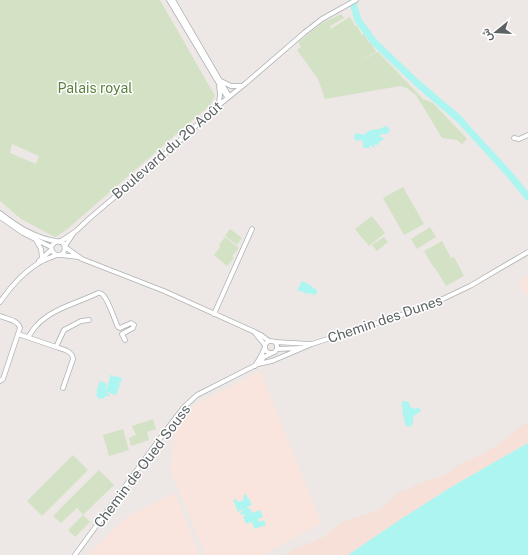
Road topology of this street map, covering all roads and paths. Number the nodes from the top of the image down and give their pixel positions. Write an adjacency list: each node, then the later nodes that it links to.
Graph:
1 (169, 0): 4 (street, Boulevard du 20 Août)
2 (173, 0): 4 (street, Boulevard du 20 Août)
3 (356, 0): 5 (street)
4 (219, 82): 5 (street); 6 (street, Boulevard du 20 Août); 7 (street)
5 (242, 86): 6 (street)
6 (228, 97): 7 (street, Boulevard du 20 Août)
7 (219, 104): 13 (street, Boulevard du 20 Août)
8 (528, 135): 9 (street)
9 (514, 138)
10 (0, 213): 15 (street)
11 (0, 218): 14 (street)
12 (252, 229): 24 (street)
13 (76, 231): 15 (street, Boulevard du 20 Août); 16 (street, Boulevard du 20 Août)
14 (36, 240): 17 (street); 20 (street)
15 (58, 242): 16 (street); 17 (street)
16 (65, 247): 19 (street); 21 (street)
17 (51, 248): 19 (street); 20 (street)
18 (528, 252): 33 (street, Chemin des Dunes)
19 (58, 255): 21 (street); 22 (street)
20 (42, 258): 22 (street)
21 (80, 258): 24 (street)
22 (36, 265): 23 (street)
23 (0, 302)
24 (214, 314): 27 (street)
25 (0, 316): 28 (street)
26 (89, 320): 34 (street)
27 (253, 332): 31 (street); 35 (street)
28 (18, 334): 29 (street); 41 (street)
29 (28, 337): 30 (street); 34 (street)
30 (125, 340)
31 (269, 341): 32 (street); 35 (street)
32 (275, 342): 33 (street); 37 (street)
33 (312, 344): 36 (street, Chemin des Dunes)
34 (56, 346): 42 (street)
35 (265, 346): 38 (street); 40 (street)
36 (304, 348): 37 (street, Chemin des Dunes); 39 (street, Chemin des Dunes)
37 (277, 349): 38 (street)
38 (272, 353): 40 (street, Chemin de Oued Souss)
39 (278, 359): 40 (street, Chemin de Oued Souss)
40 (257, 365): 43 (street, Chemin de Oued Souss)
41 (0, 381)
42 (63, 388)
43 (75, 555)

